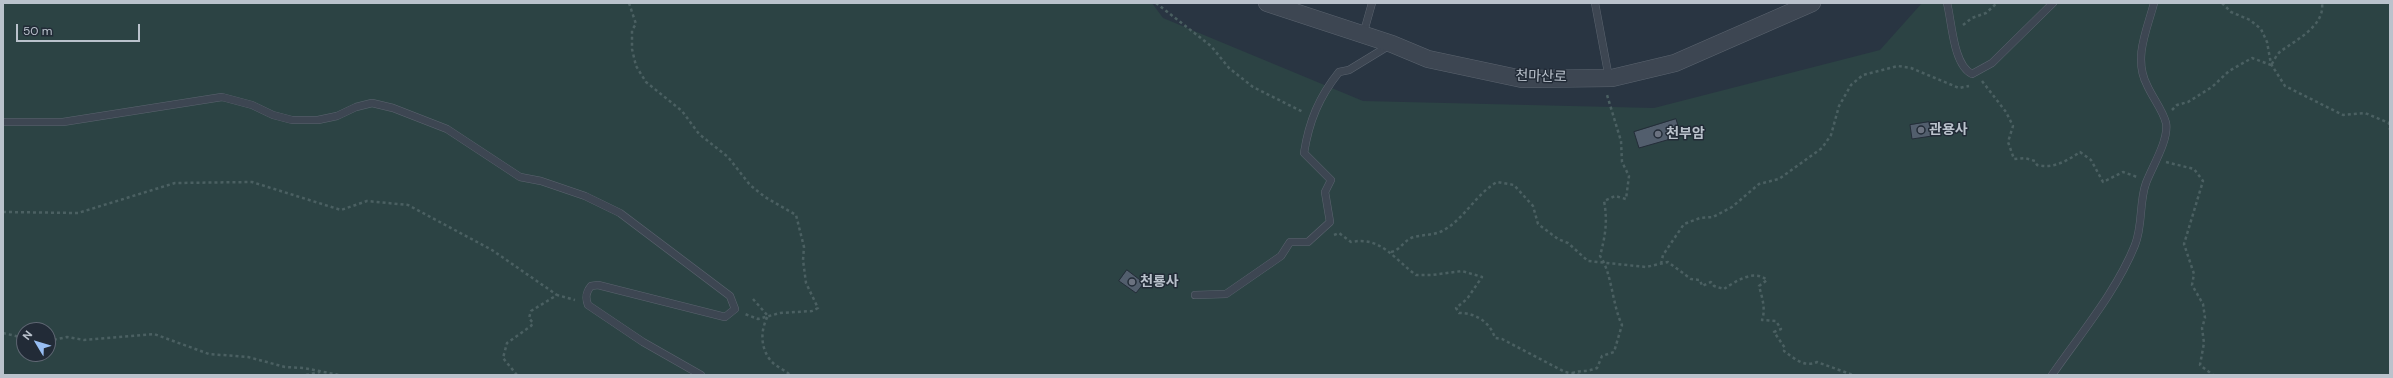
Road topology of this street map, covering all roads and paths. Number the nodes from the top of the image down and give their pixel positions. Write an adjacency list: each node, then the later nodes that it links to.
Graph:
1 (629, 3): 38 (path)
2 (1156, 3): 23 (path)
3 (1267, 3): 14 (street, 천마산로)
4 (1372, 3): 14 (lane)
5 (1595, 3): 18 (lane)
6 (1812, 3): 18 (street, 천마산로)
7 (1947, 3): 13 (lane)
8 (1997, 3): 13 (path)
9 (2052, 3): 17 (lane)
10 (2154, 3): 22 (lane)
11 (2222, 3): 16 (path)
12 (2322, 3): 16 (path)
13 (1953, 33): 17 (lane)
14 (1363, 35): 15 (street, 천마산로)
15 (1392, 44): 18 (street, 천마산로); 23 (lane)
16 (2271, 64): 22 (path); 25 (path)
17 (1976, 73): 19 (path)
18 (1604, 78): 31 (path)
19 (1983, 83): 20 (path); 27 (path)
20 (1977, 84)
21 (1971, 86): 32 (path)
22 (2162, 114): 26 (lane)
23 (1312, 115): 29 (lane)
24 (3, 122): 37 (lane)
25 (2390, 130)
26 (2157, 158): 27 (lane); 52 (path)
27 (2146, 182): 51 (lane)
28 (3, 212): 33 (path)
29 (1319, 232): 30 (path); 34 (lane)
30 (1391, 252): 31 (path); 43 (path)
31 (1604, 262): 32 (path); 43 (path)
32 (1661, 264): 50 (path)
33 (557, 295): 36 (path); 46 (path)
34 (1195, 295)
35 (753, 299): 38 (path)
36 (588, 305): 37 (lane); 47 (lane)
37 (735, 309): 38 (path)
38 (767, 318): 48 (path)
39 (3, 333): 40 (path)
40 (16, 336)
41 (56, 339): 42 (path)
42 (321, 372): 44 (path); 45 (path)
43 (1572, 373): 49 (path)
44 (306, 375)
45 (339, 375)
46 (517, 375)
47 (701, 375)
48 (790, 375)
49 (1580, 375)
50 (1853, 375)
51 (2052, 375)
52 (2213, 375)

